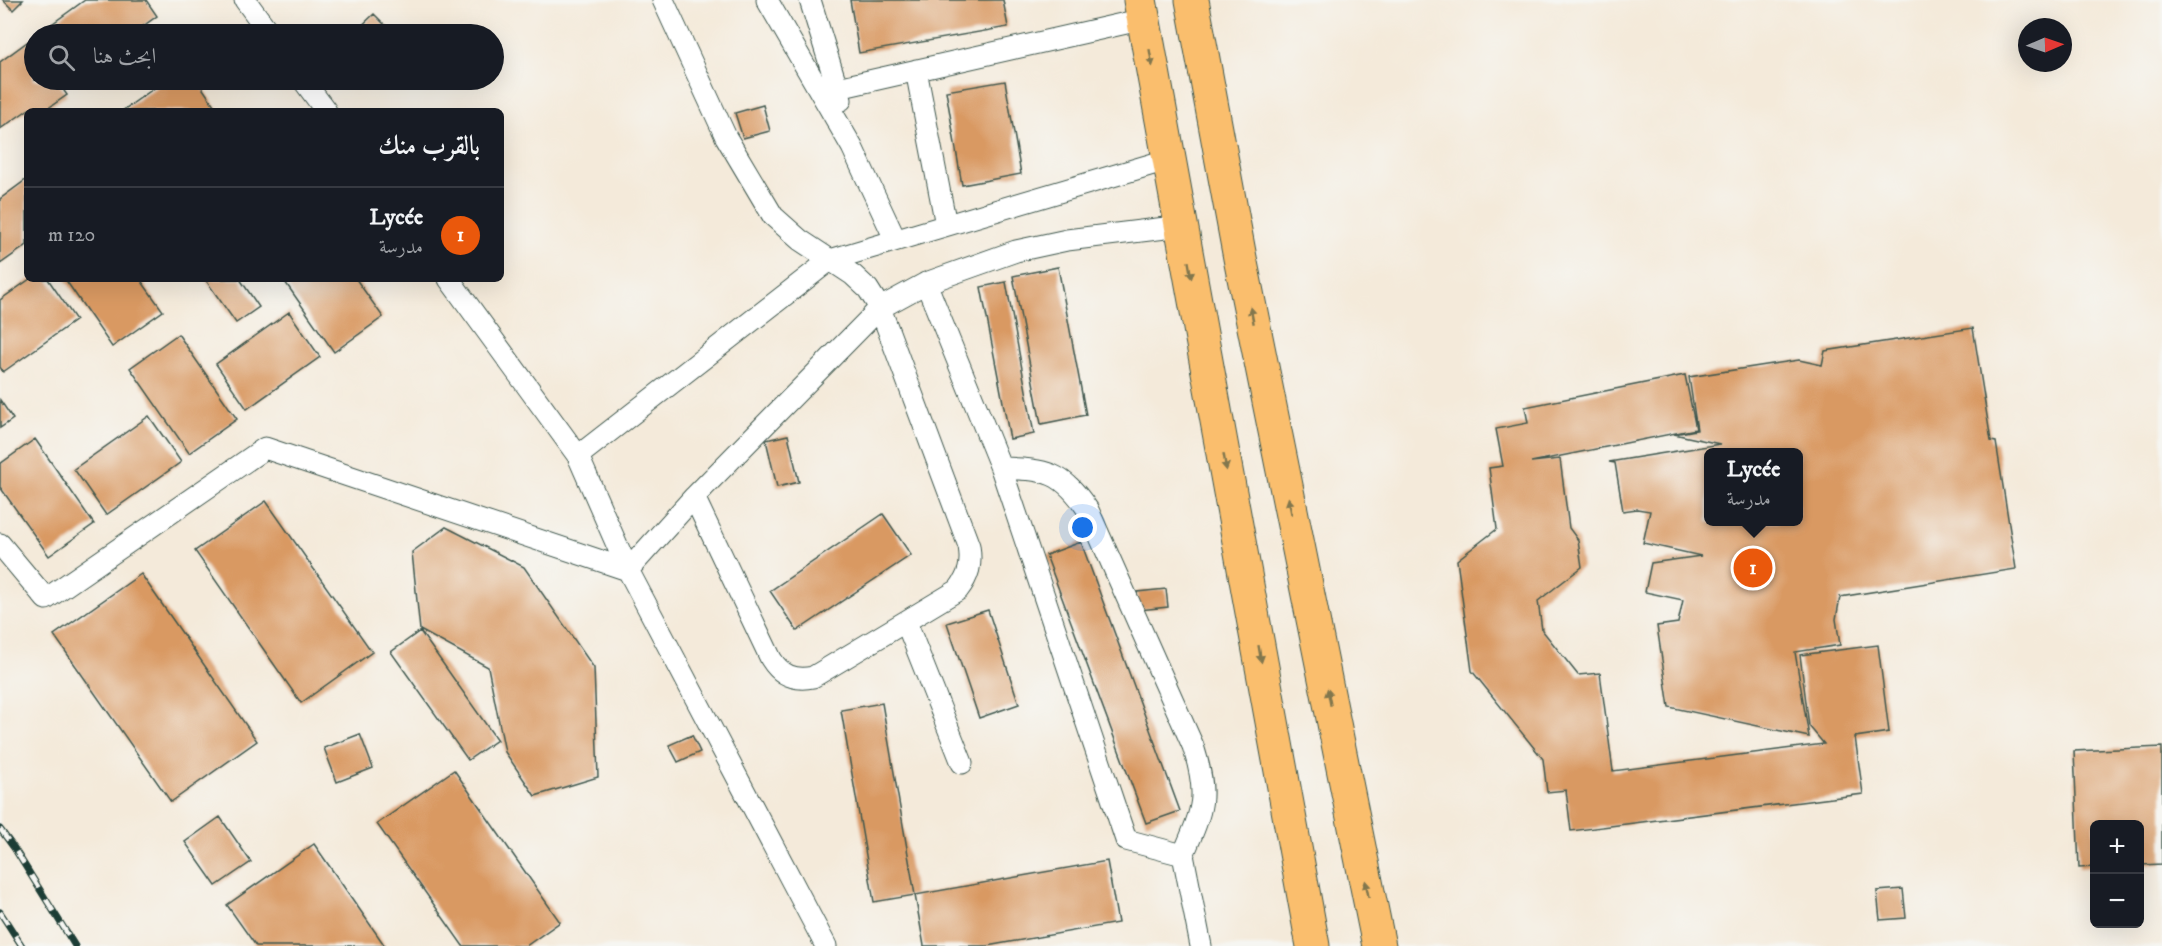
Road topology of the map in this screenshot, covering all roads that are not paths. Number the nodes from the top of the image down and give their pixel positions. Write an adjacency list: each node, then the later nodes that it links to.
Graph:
1 (244, 0): 7 (lane)
2 (663, 0): 17 (lane)
3 (767, 0): 12 (lane)
4 (810, 0): 9 (lane)
5 (1192, 0): 32 (highway, one-way to 5)
6 (1142, 9): 8 (lane); 13 (highway, one-way to 13)
7 (262, 24)
8 (916, 70): 9 (lane); 14 (lane)
9 (838, 88): 12 (lane)
10 (310, 90): 11 (lane)
11 (324, 108)
12 (852, 147): 16 (lane)
13 (1170, 159): 14 (lane); 15 (highway)
14 (946, 225): 16 (lane)
15 (1182, 226): 19 (lane); 31 (highway, one-way to 31)
16 (895, 240): 17 (lane)
17 (830, 261): 20 (lane); 21 (lane)
18 (451, 282): 21 (lane)
19 (926, 283): 20 (lane); 22 (lane)
20 (880, 308): 23 (lane); 26 (lane)
21 (578, 456): 25 (lane)
22 (1000, 468): 28 (lane); 28 (lane)
23 (694, 497): 25 (lane); 26 (lane)
24 (0, 544): 25 (lane)
25 (628, 570): 29 (lane)
26 (906, 622): 27 (lane)
27 (962, 763)
28 (1183, 855): 30 (lane)
29 (826, 946)
30 (1201, 946)
31 (1313, 946)
32 (1379, 946)

